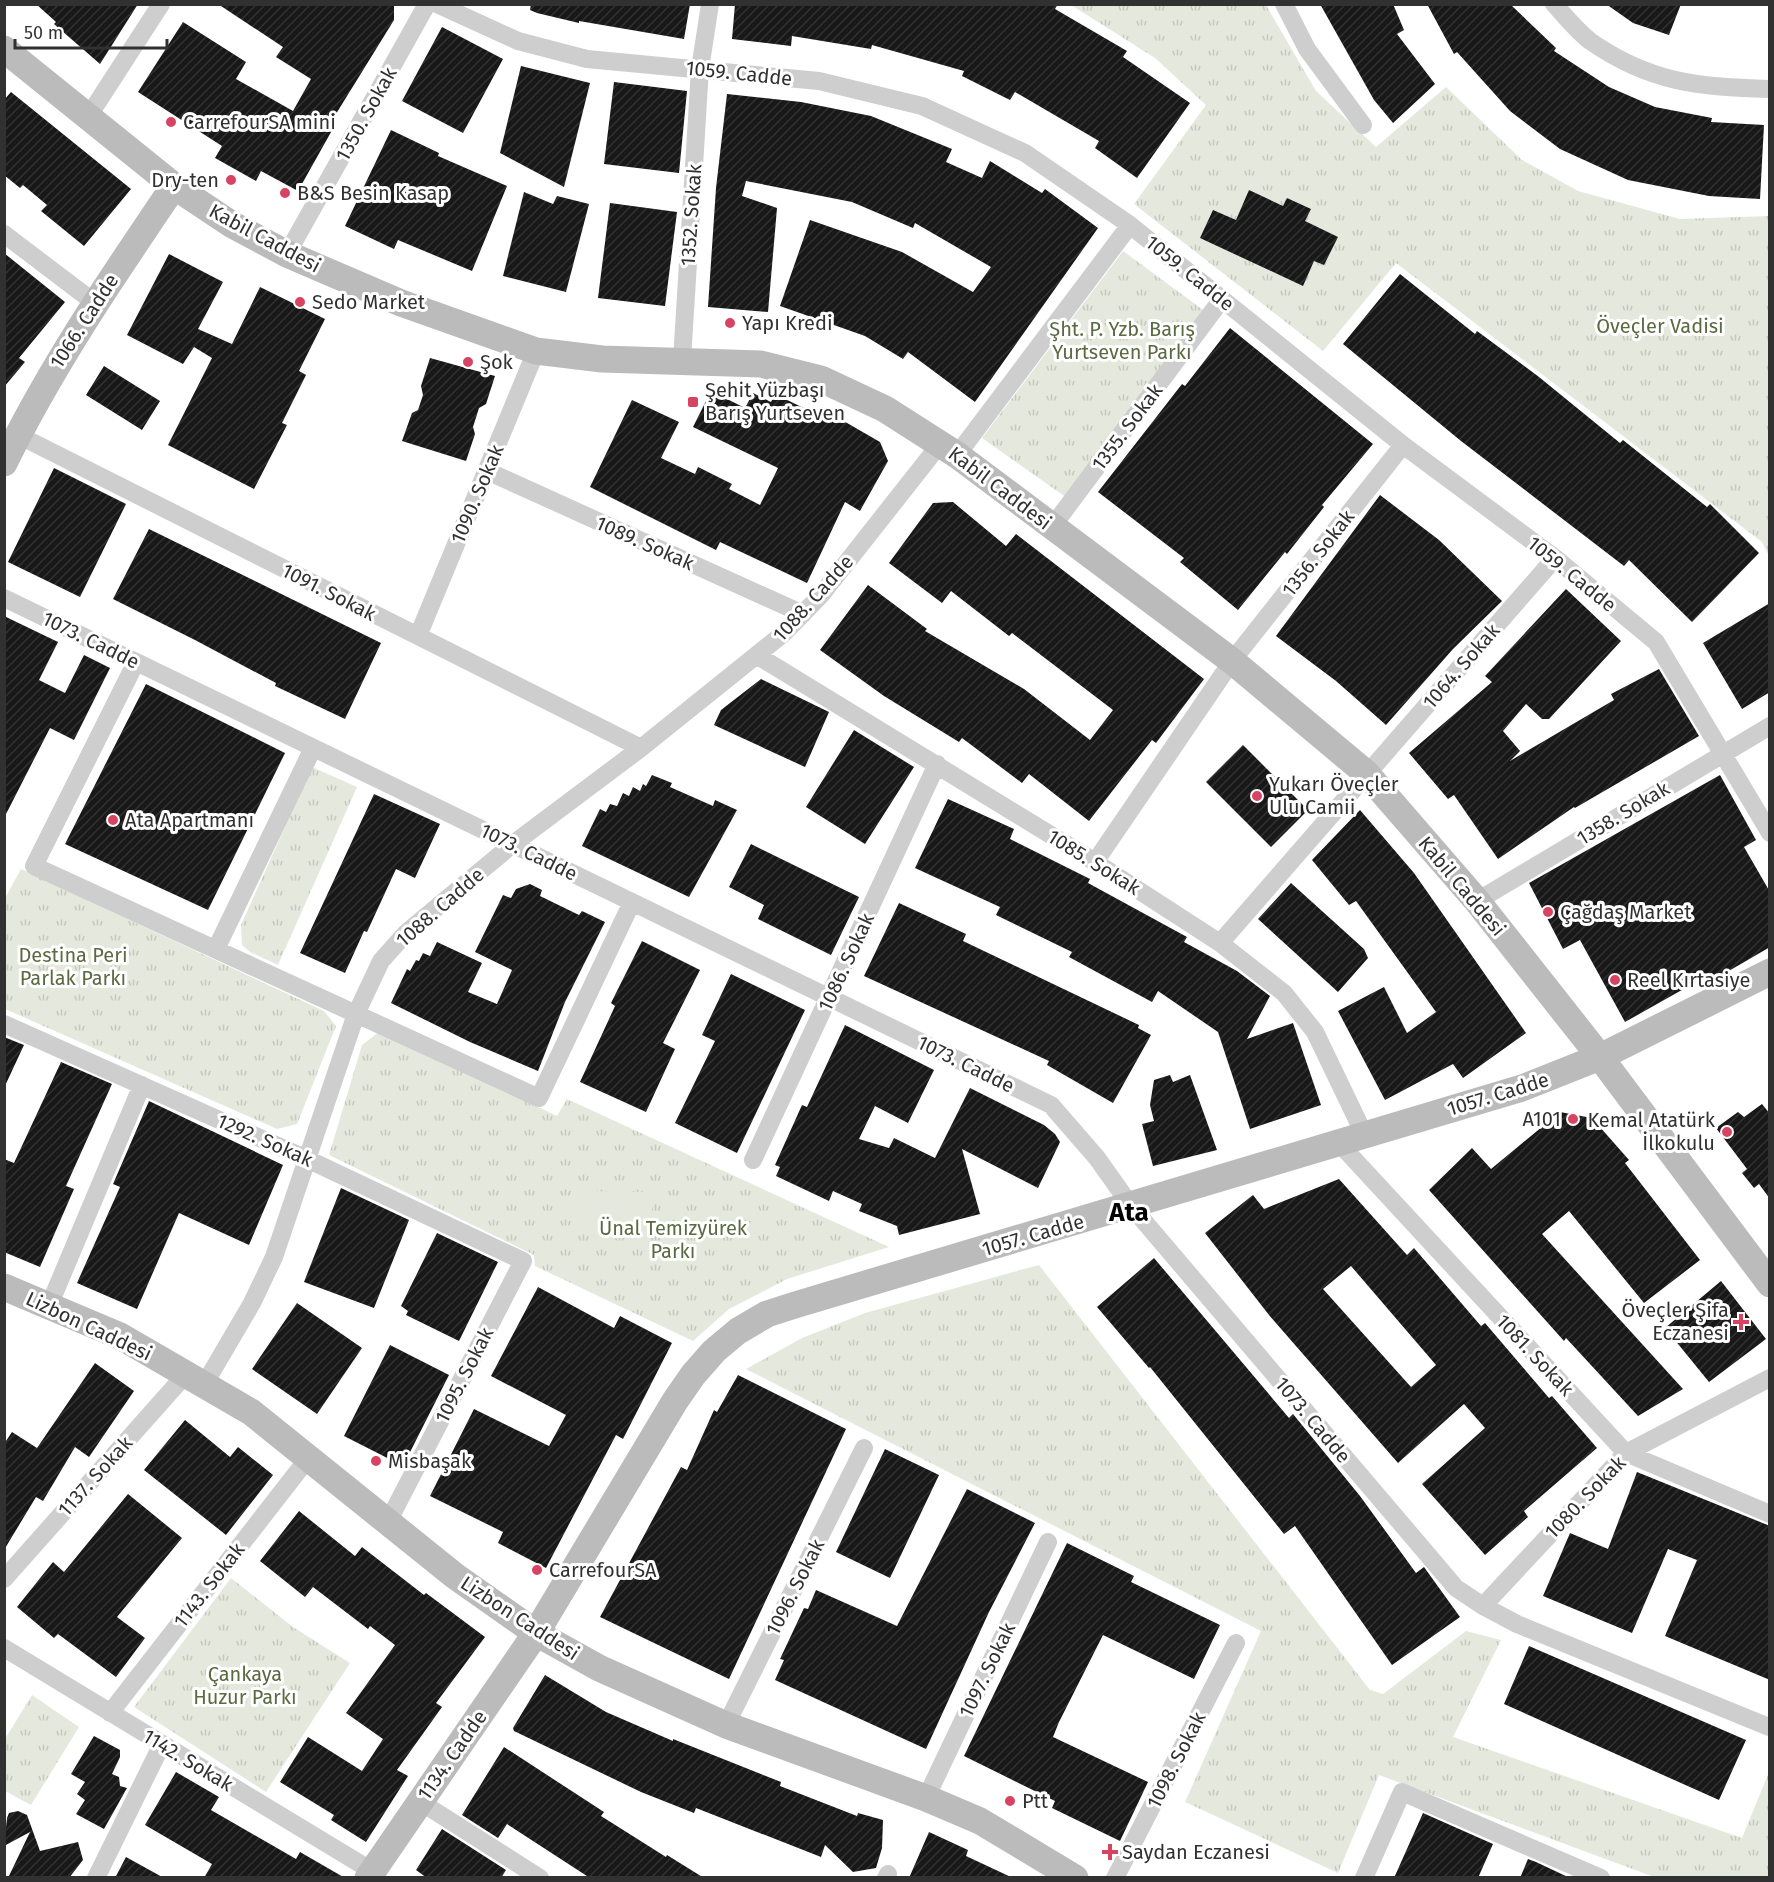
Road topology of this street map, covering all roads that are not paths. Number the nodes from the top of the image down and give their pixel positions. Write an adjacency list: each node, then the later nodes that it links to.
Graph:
1 (161, 4): 10 (street)
2 (427, 4): 15 (street, 1350. Sokak)
3 (437, 4): 8 (street, 1059. Cadde)
4 (710, 4): 8 (street, 1352. Sokak)
5 (1284, 4): 11 (street)
6 (1554, 4): 9 (street)
7 (4, 49): 10 (main road, Kabil Caddesi)
8 (700, 69): 13 (street, 1059. Cadde); 19 (street, 1352. Sokak)
9 (1770, 89)
10 (88, 117): 12 (main road, Kabil Caddesi)
11 (1363, 124)
12 (174, 186): 15 (main road, Kabil Caddesi); 17 (main road, 1066. Cadde)
13 (1131, 225): 16 (street, 1059. Cadde); 22 (street, 1088. Cadde)
14 (4, 234): 17 (street)
15 (287, 254): 18 (main road, Kabil Caddesi)
16 (1222, 299): 21 (street, 1059. Cadde); 25 (street, 1355. Sokak)
17 (95, 303): 20 (main road, 1066. Cadde)
18 (536, 351): 19 (main road, Kabil Caddesi); 24 (street, 1090. Sokak)
19 (682, 360): 22 (main road, Kabil Caddesi)
20 (18, 435): 23 (main road, 1066. Cadde); 29 (street, 1091. Sokak)
21 (1403, 445): 26 (street, 1059. Cadde); 31 (street, 1356. Sokak)
22 (949, 450): 25 (main road, Kabil Caddesi); 28 (street, 1088. Cadde)
23 (4, 463)
24 (487, 471): 28 (street, 1089. Sokak); 29 (street, 1090. Sokak)
25 (1052, 527): 31 (main road, Kabil Caddesi)
26 (1555, 558): 36 (street, 1059. Cadde); 38 (street, 1064. Sokak)
27 (4, 598): 32 (street, 1073. Cadde)
28 (803, 614): 30 (street, 1088. Cadde)
29 (418, 636): 35 (street, 1091. Sokak)
30 (758, 656): 35 (street, 1088. Cadde); 37 (street, 1085. Sokak)
31 (1232, 661): 38 (main road, Kabil Caddesi); 41 (street, 1356. Sokak)
32 (136, 662): 34 (street, 1073. Cadde); 45 (street)
33 (1770, 726): 36 (street, 1358. Sokak)
34 (313, 747): 40 (street, 1073. Cadde); 45 (street)
35 (641, 748): 40 (street, 1088. Cadde)
36 (1722, 753): 39 (street, 1059. Cadde); 42 (street, 1358. Sokak)
37 (937, 764): 41 (street, 1085. Sokak); 47 (street, 1086. Sokak)
38 (1366, 773): 42 (main road, Kabil Caddesi); 44 (street, 1064. Sokak)
39 (1770, 833)
40 (513, 844): 43 (street, 1073. Cadde); 48 (street, 1088. Cadde)
41 (1095, 862): 44 (street, 1085. Sokak)
42 (1477, 901): 50 (main road, Kabil Caddesi)
43 (632, 902): 47 (street, 1073. Cadde); 48 (street)
44 (1220, 943): 52 (street, 1085. Sokak)
45 (216, 950): 48 (street)
46 (1770, 972): 50 (main road, 1057. Cadde)
47 (830, 998): 55 (street, 1086. Sokak); 56 (street, 1073. Cadde)
48 (356, 1014): 54 (street, 1088. Cadde)
49 (4, 1024): 51 (street, 1292. Sokak)
50 (1600, 1057): 52 (main road, 1057. Cadde); 58 (main road, Kabil Caddesi)
51 (142, 1085): 54 (street, 1292. Sokak); 60 (street)
52 (1364, 1134): 53 (main road, 1057. Cadde)
53 (1338, 1142): 56 (main road, 1057. Cadde); 64 (street, 1081. Sokak)
54 (307, 1160): 57 (street, 1292. Sokak); 62 (street, 1088. Cadde)
55 (753, 1160)
56 (1131, 1206): 70 (street, 1073. Cadde); 71 (main road, 1057. Cadde)
57 (523, 1261): 67 (street, 1095. Sokak)
58 (1770, 1284)
59 (4, 1287): 60 (main road, Lizbon Caddesi)
60 (49, 1306): 62 (main road, Lizbon Caddesi)
61 (1770, 1378): 64 (street, 1080. Sokak)
62 (195, 1380): 65 (main road, Lizbon Caddesi); 69 (street, 1137. Sokak)
63 (864, 1448): 75 (street, 1096. Sokak)
64 (1626, 1453): 66 (street, 1081. Sokak); 70 (street, 1080. Sokak)
65 (309, 1457): 67 (main road, Lizbon Caddesi); 74 (street, 1143. Sokak)
66 (1770, 1514)
67 (388, 1522): 71 (main road, Lizbon Caddesi)
68 (1048, 1542): 78 (street, 1097. Sokak)
69 (4, 1579)
70 (1483, 1606): 76 (street, 1073. Cadde)
71 (536, 1633): 75 (main road, Lizbon Caddesi); 79 (main road, 1134. Cadde)
72 (1236, 1643): 85 (street, 1098. Sokak)
73 (4, 1648): 74 (street, 1142. Sokak)
74 (110, 1713): 77 (street, 1142. Sokak)
75 (726, 1725): 78 (main road, Lizbon Caddesi)
76 (1769, 1726)
77 (162, 1744): 81 (street, 1142. Sokak); 82 (street)
78 (926, 1798): 80 (main road, Lizbon Caddesi)
79 (419, 1801): 81 (main road, 1134. Cadde); 83 (street)
80 (1046, 1870): 84 (main road, Lizbon Caddesi)
81 (370, 1874)
82 (96, 1878)
83 (540, 1878)
84 (1075, 1878)
85 (1115, 1878)
86 (1364, 1878): 87 (street)
87 (1601, 1878)

